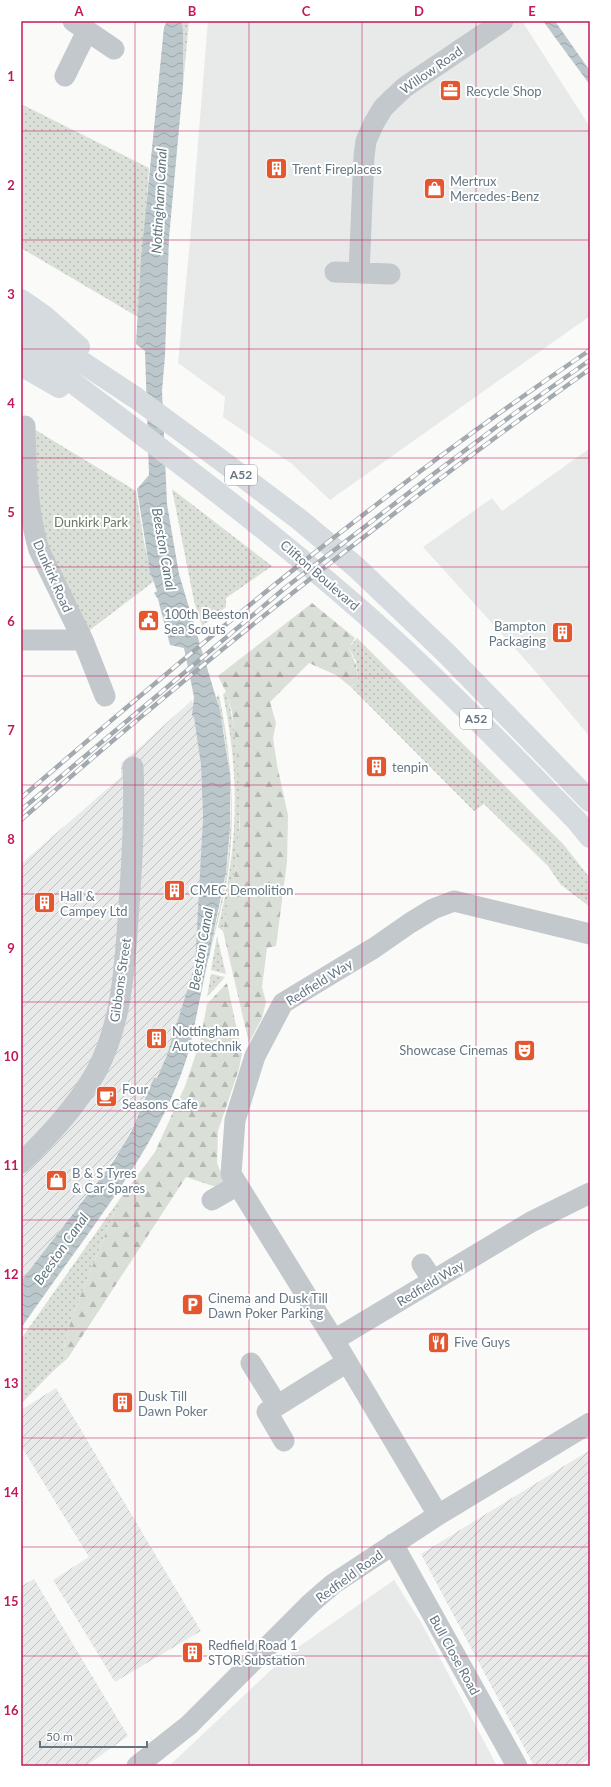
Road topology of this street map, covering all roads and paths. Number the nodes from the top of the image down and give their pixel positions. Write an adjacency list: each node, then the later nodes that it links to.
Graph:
1 (503, 21): 6 (street, Willow Road)
2 (80, 26): 3 (street); 4 (street)
3 (114, 49)
4 (65, 76)
5 (335, 272): 6 (street)
6 (359, 273): 7 (street)
7 (390, 274)
8 (21, 300): 12 (highway)
9 (21, 322): 12 (highway, A52)
10 (21, 346): 13 (highway, Clifton Boulevard / A52)
11 (21, 365): 13 (highway)
12 (136, 398): 20 (highway, A52)
13 (129, 425): 21 (highway, Clifton Boulevard / A52)
14 (25, 426): 15 (street, Dunkirk Road)
15 (23, 457): 17 (street, Dunkirk Road)
16 (21, 640): 17 (street)
17 (83, 640): 18 (street, Dunkirk Road)
18 (105, 696)
19 (133, 767): 23 (street, Gibbons Street)
20 (590, 801)
21 (590, 837)
22 (590, 934): 24 (street, Redfield Way)
23 (21, 1163)
24 (238, 1185): 26 (street); 27 (street, Redfield Way)
25 (590, 1193): 27 (street, Redfield Way)
26 (212, 1200)
27 (334, 1340): 28 (street, Redfield Way)
28 (347, 1362): 30 (street); 33 (street, Redfield Way)
29 (251, 1363): 30 (street)
30 (277, 1405): 32 (street)
31 (590, 1423): 33 (street, Redfield Road)
32 (284, 1441)
33 (438, 1515): 34 (street, Redfield Road)
34 (393, 1544): 35 (street, Redfield Road); 36 (street, Bull Close Road)
35 (137, 1766)
36 (517, 1766)

